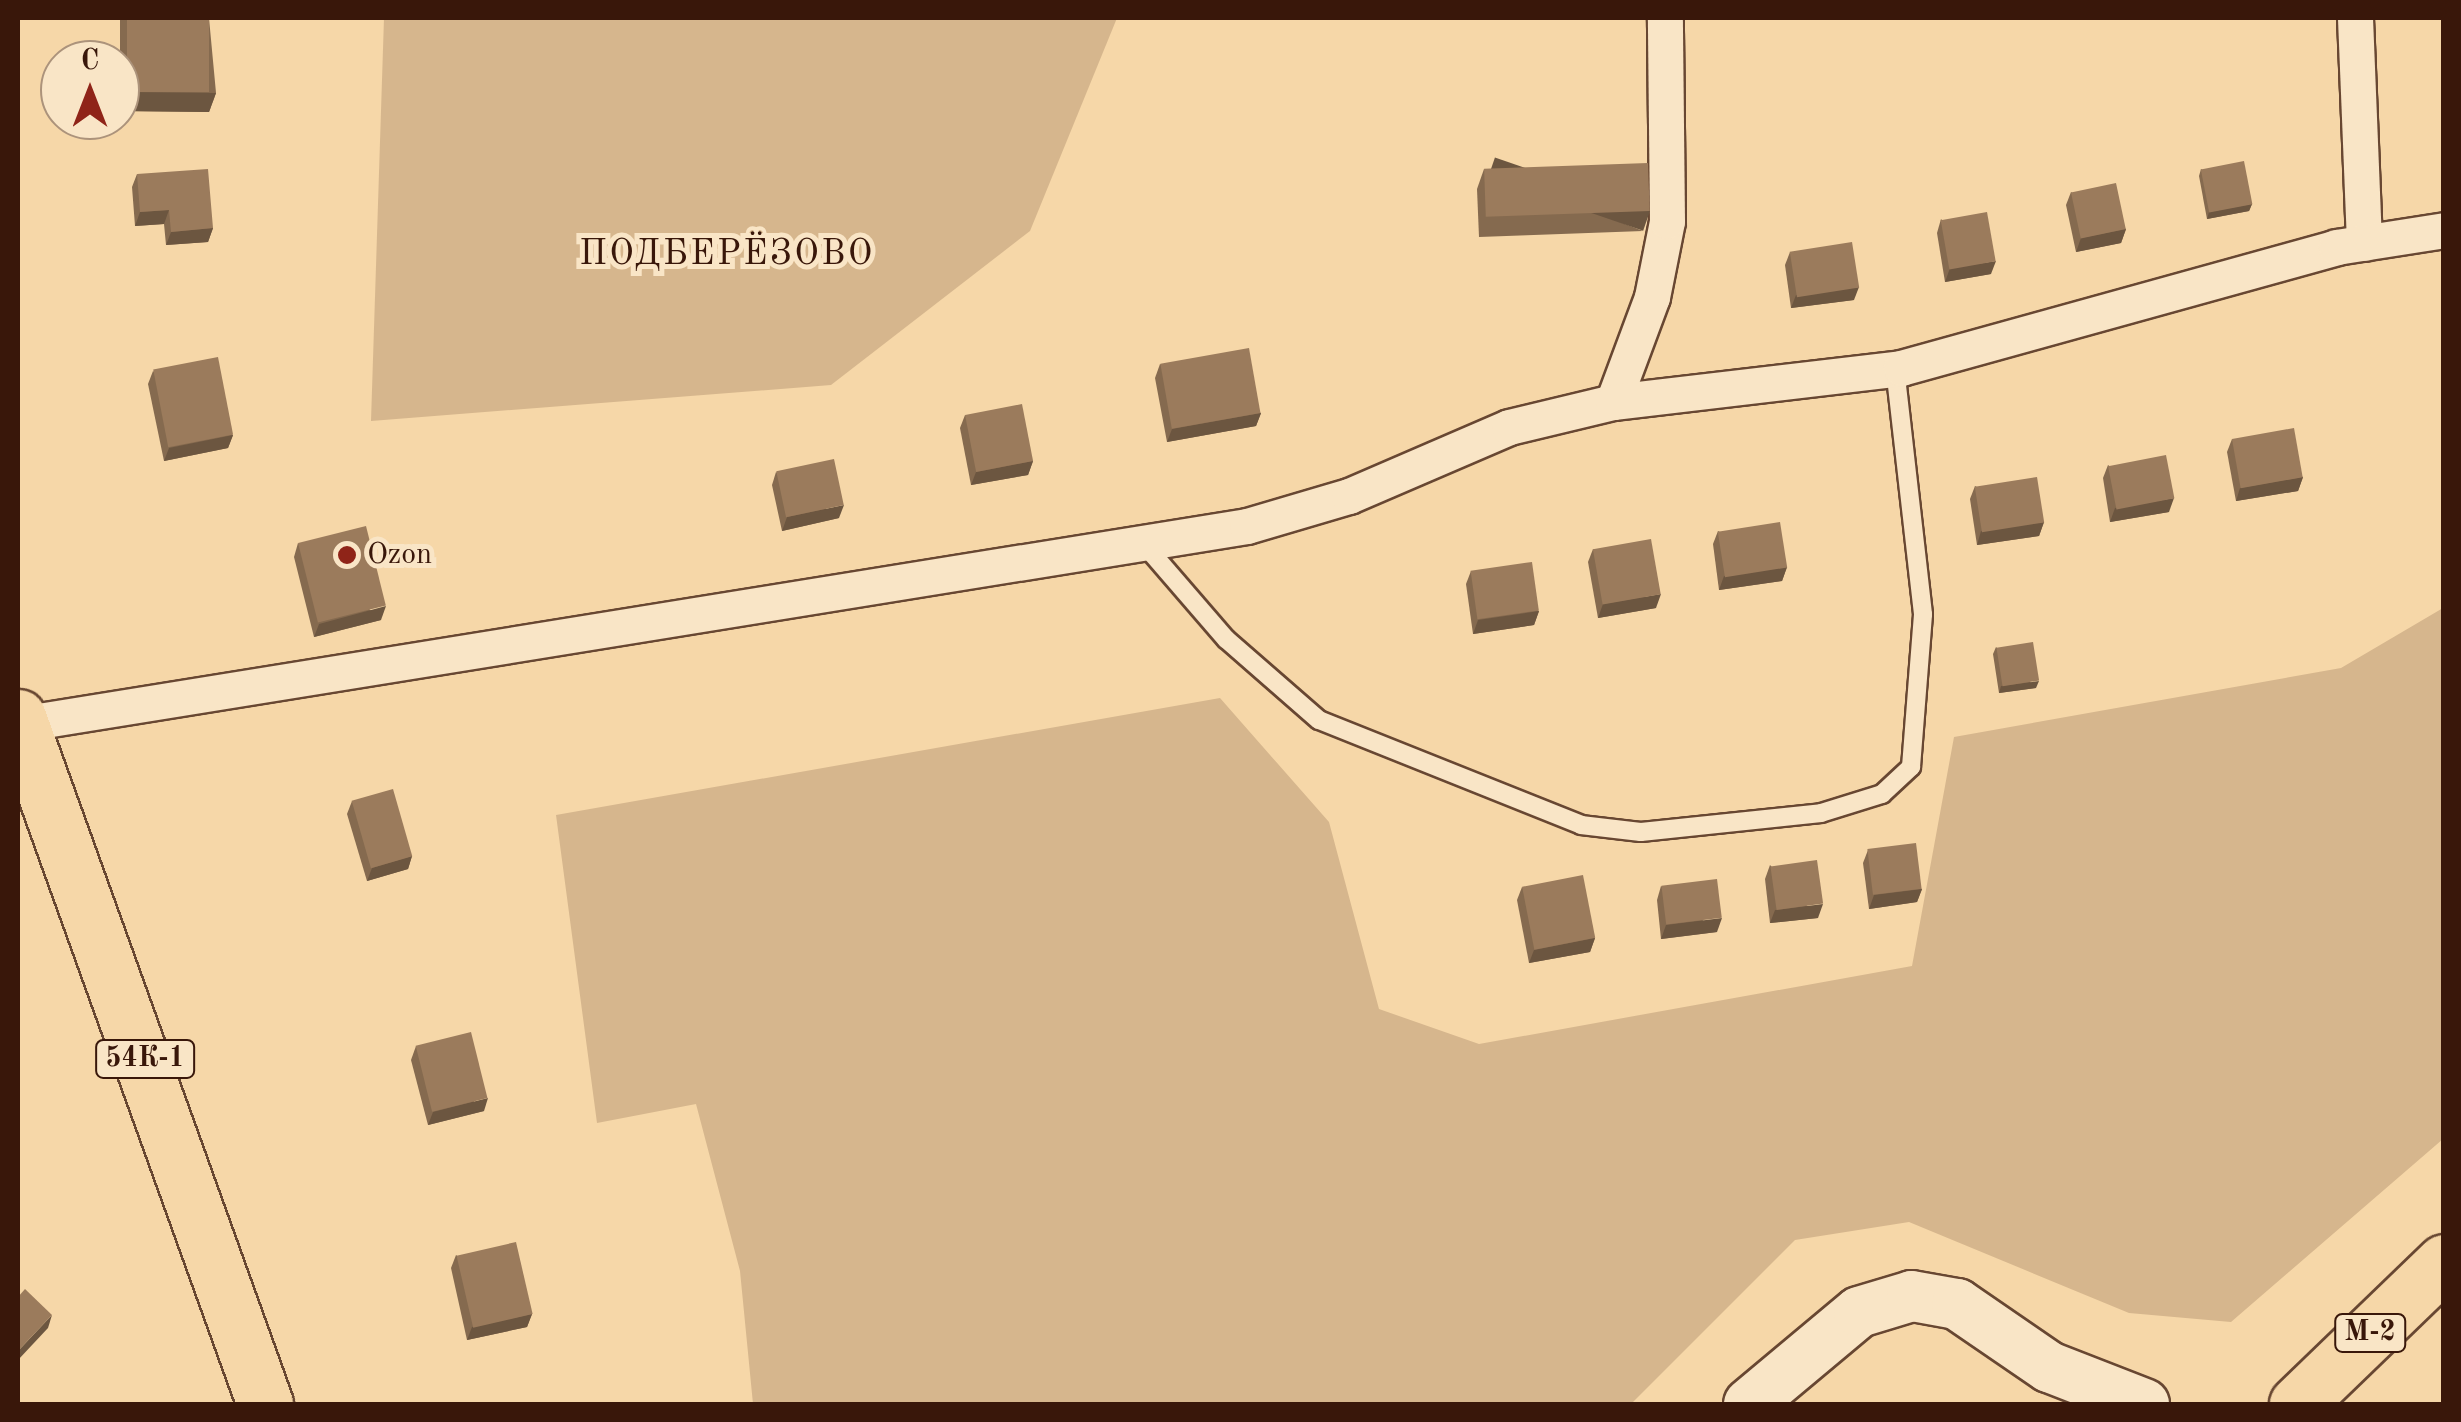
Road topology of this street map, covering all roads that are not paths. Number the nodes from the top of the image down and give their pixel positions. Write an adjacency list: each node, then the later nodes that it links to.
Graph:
1 (1665, 18): 6 (street)
2 (2355, 18): 4 (street)
3 (2444, 230): 4 (street)
4 (2364, 243): 5 (street)
5 (1894, 370): 6 (street); 7 (lane)
6 (1613, 402): 7 (street)
7 (1142, 543): 8 (street)
8 (19, 720): 11 (main road, 54К-1)
9 (2444, 1262): 14 (main road, М-2)
10 (2056, 1386): 12 (main road); 13 (main road)
11 (265, 1404)
12 (1750, 1404)
13 (2144, 1404)
14 (2298, 1404)

